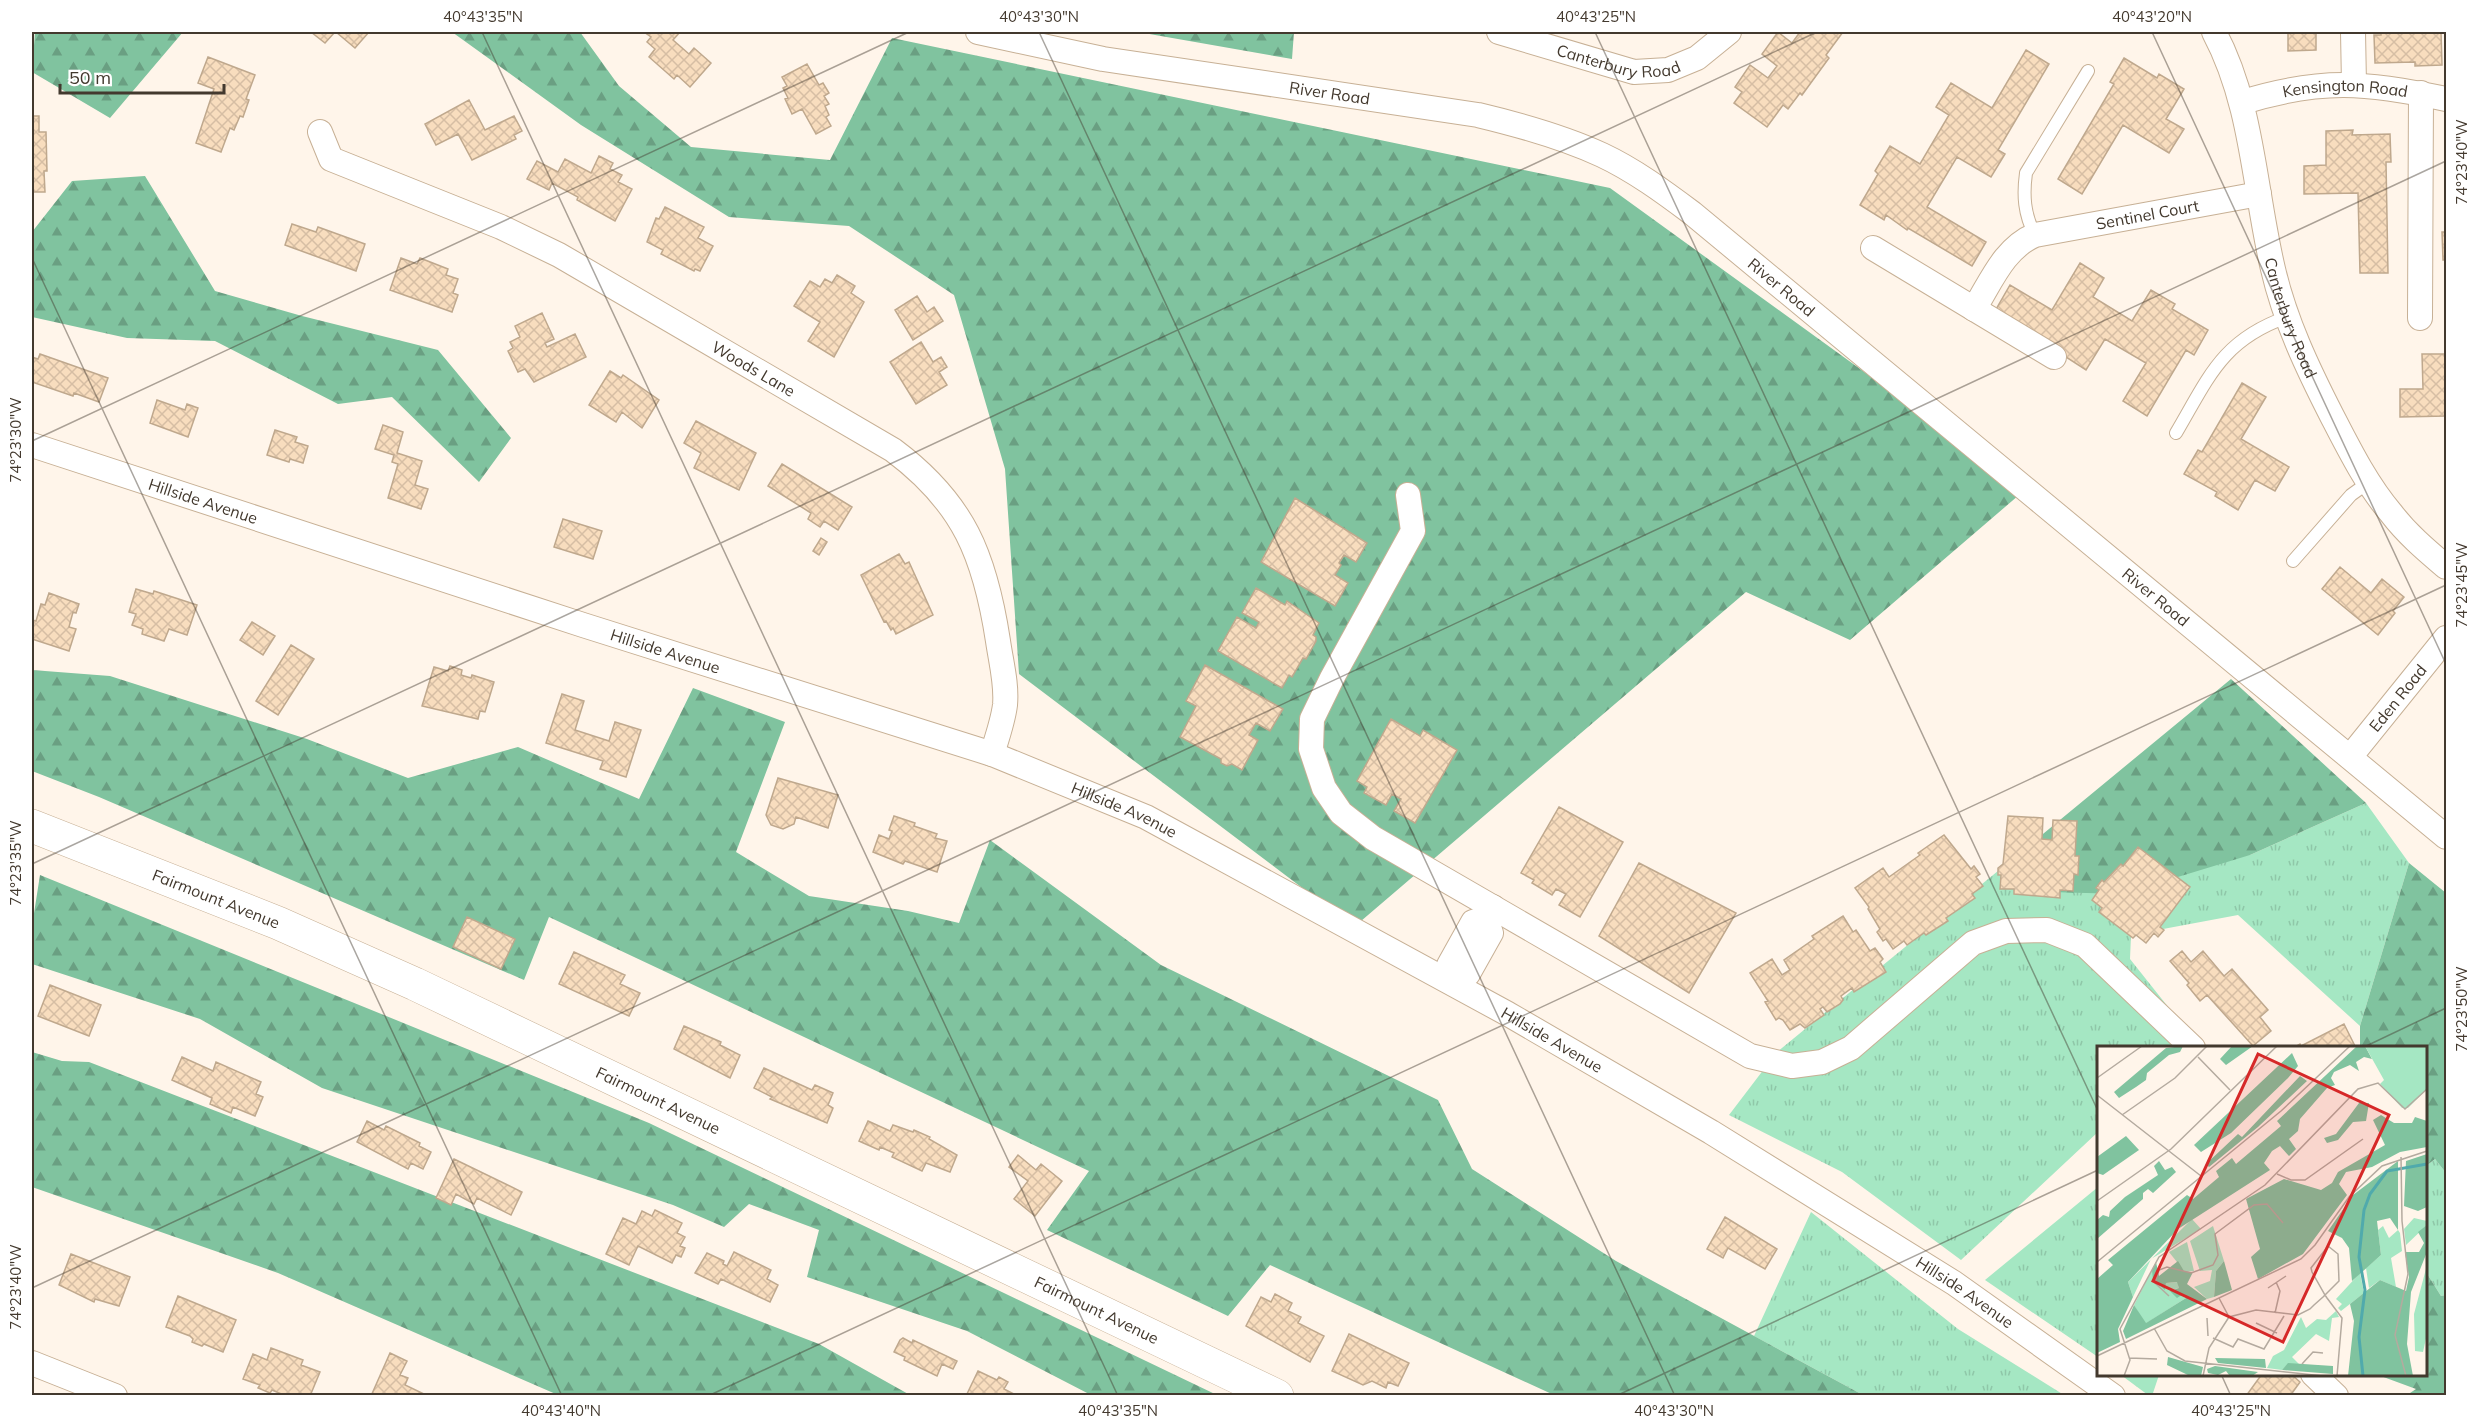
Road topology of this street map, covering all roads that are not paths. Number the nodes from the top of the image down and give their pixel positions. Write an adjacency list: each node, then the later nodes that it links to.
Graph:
1 (978, 32): 27 (street, River Road)
2 (1499, 32): 3 (street, Canterbury Road)
3 (1729, 32)
4 (2214, 32): 10 (street, Canterbury Road)
5 (2353, 32): 7 (street)
6 (2088, 71): 13 (lane)
7 (2354, 84): 8 (street, Kensington Road); 10 (street, Kensington Road)
8 (2421, 93): 9 (street, Kensington Road); 17 (street)
9 (2446, 99)
10 (2243, 102): 12 (street, Canterbury Road)
11 (320, 132): 26 (street, Woods Lane)
12 (2259, 194): 13 (street, Sentinel Court); 16 (street, Canterbury Road)
13 (2035, 235): 15 (street, Sentinel Court)
14 (1873, 248): 15 (street)
15 (1974, 309): 18 (street)
16 (2287, 317): 19 (lane); 21 (street, Canterbury Road)
17 (2420, 318)
18 (2054, 357)
19 (2176, 433)
20 (32, 445): 26 (street, Hillside Avenue)
21 (2369, 482): 23 (lane); 24 (street, Canterbury Road)
22 (1408, 495): 30 (street)
23 (2293, 561)
24 (2446, 567)
25 (2446, 638): 27 (street, Eden Road)
26 (992, 754): 31 (street, Hillside Avenue)
27 (2350, 757): 29 (street, River Road)
28 (32, 826): 36 (main road, Fairmount Avenue)
29 (2446, 837)
30 (1489, 912): 31 (street); 32 (street)
31 (1453, 979): 37 (street, Hillside Avenue)
32 (2192, 1046)
33 (32, 1364): 35 (street)
34 (2315, 1376): 38 (street)
35 (115, 1395)
36 (1277, 1395)
37 (2114, 1395)
38 (2336, 1395)

